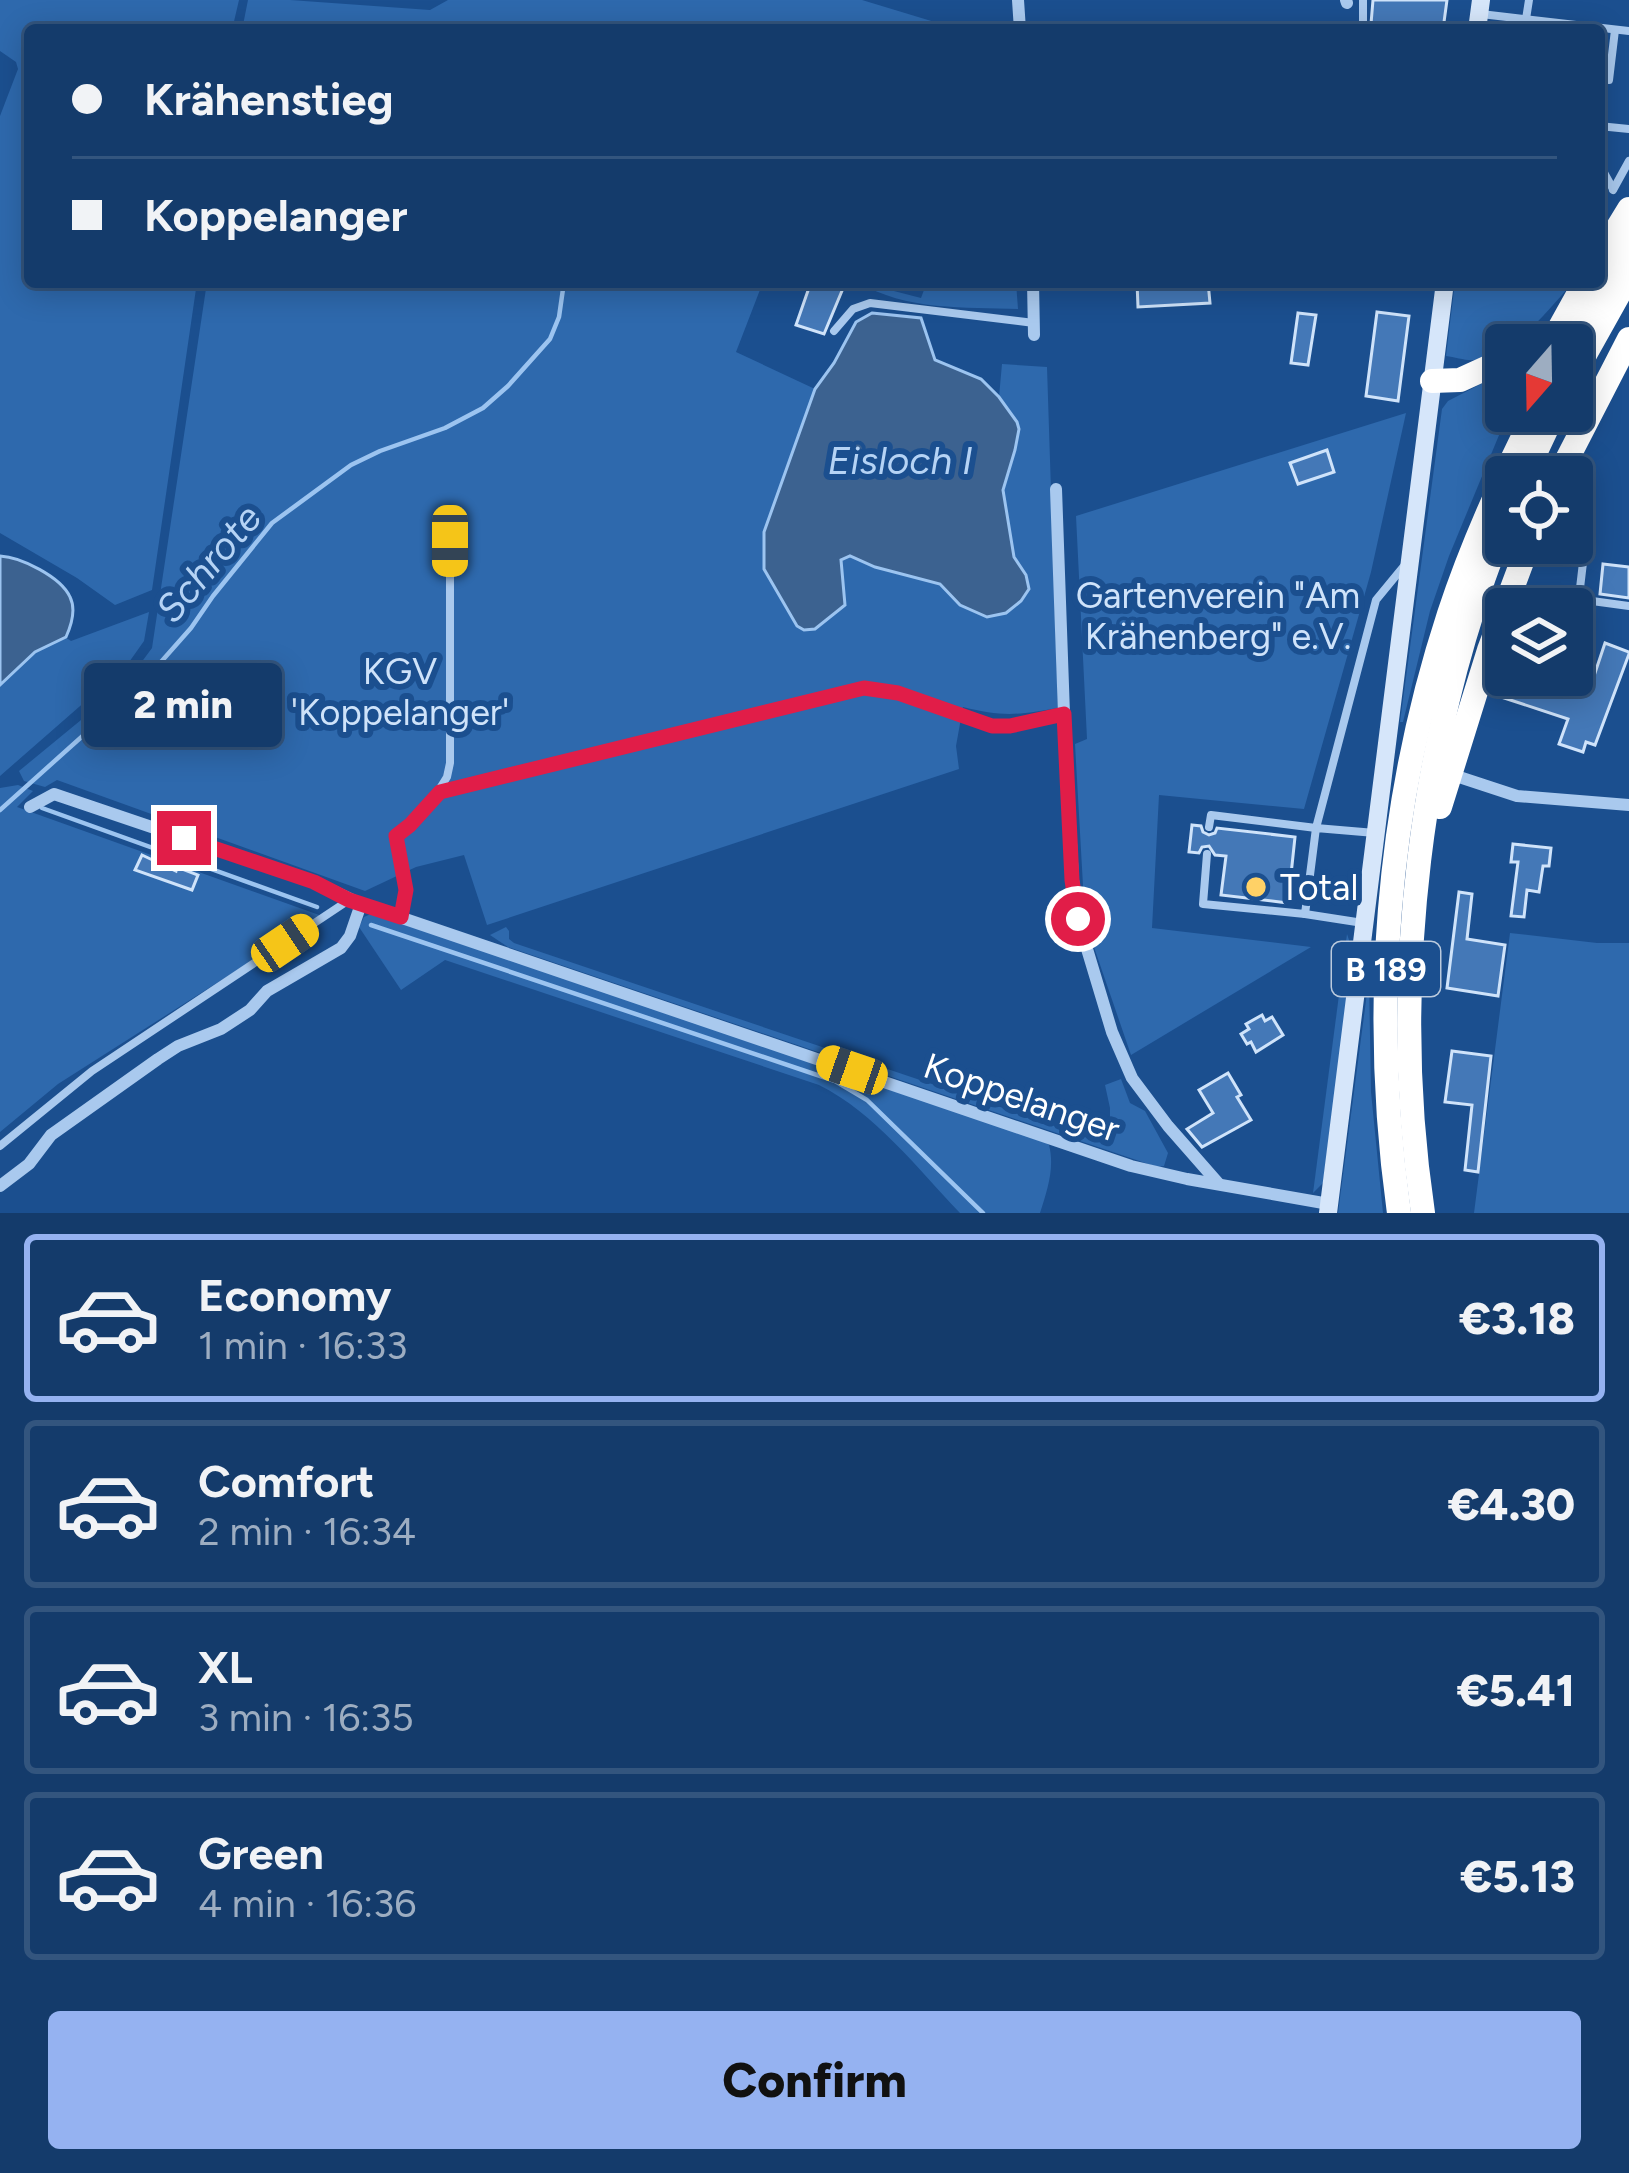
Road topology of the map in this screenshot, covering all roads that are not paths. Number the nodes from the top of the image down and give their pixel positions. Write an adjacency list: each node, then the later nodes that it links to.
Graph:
1 (1529, 0): 3 (lane)
2 (1479, 15): 3 (lane)
3 (1526, 20): 4 (lane)
4 (1562, 24)
5 (1605, 29): 6 (lane)
6 (1615, 30): 7 (lane); 8 (lane)
7 (1629, 32)
8 (1609, 80)
9 (1629, 161): 10 (lane)
10 (1605, 177)
11 (1629, 209): 13 (highway)
12 (1629, 241): 15 (highway)
13 (1605, 248)
14 (1629, 276): 27 (highway)
15 (1605, 283)
16 (1033, 288): 24 (street)
17 (1444, 288): 29 (street)
18 (1581, 288): 20 (highway)
19 (1602, 288): 23 (highway)
20 (1564, 317): 21 (highway); 22 (highway)
21 (1554, 324)
22 (1560, 324)
23 (1582, 324)
24 (1034, 329): 25 (lane)
25 (834, 332)
26 (1629, 339): 32 (highway)
27 (1593, 340)
28 (1485, 368): 29 (highway)
29 (1432, 381): 36 (street)
30 (1509, 432): 35 (highway)
31 (1527, 432): 35 (highway, B 189)
32 (1569, 456)
33 (1056, 488): 41 (street)
34 (450, 541): 43 (lane)
35 (1475, 546): 59 (highway, B 189)
36 (1409, 560): 47 (lane); 48 (street)
37 (1490, 564): 50 (highway, B 189)
38 (1521, 564): 42 (highway)
39 (1583, 564): 40 (lane)
40 (1629, 606)
41 (1064, 714): 43 (lane); 56 (street)
42 (1450, 774): 44 (street); 50 (highway)
43 (436, 794): 53 (lane)
44 (1629, 805)
45 (30, 807): 51 (street, Koppelanger)
46 (1210, 827): 47 (lane)
47 (1316, 828): 48 (lane); 52 (lane)
48 (1375, 833): 54 (street)
49 (1207, 854): 52 (lane)
50 (1419, 858): 60 (highway, B 189)
51 (355, 902): 53 (street, Koppelanger); 55 (lane); 57 (street)
52 (1305, 914): 54 (lane)
53 (401, 917): 56 (street, Koppelanger)
54 (1364, 923): 58 (street)
55 (0, 1146)
56 (1218, 1184): 58 (street, Koppelanger)
57 (0, 1186)
58 (1329, 1209)
59 (1399, 1213)
60 (1423, 1213)

